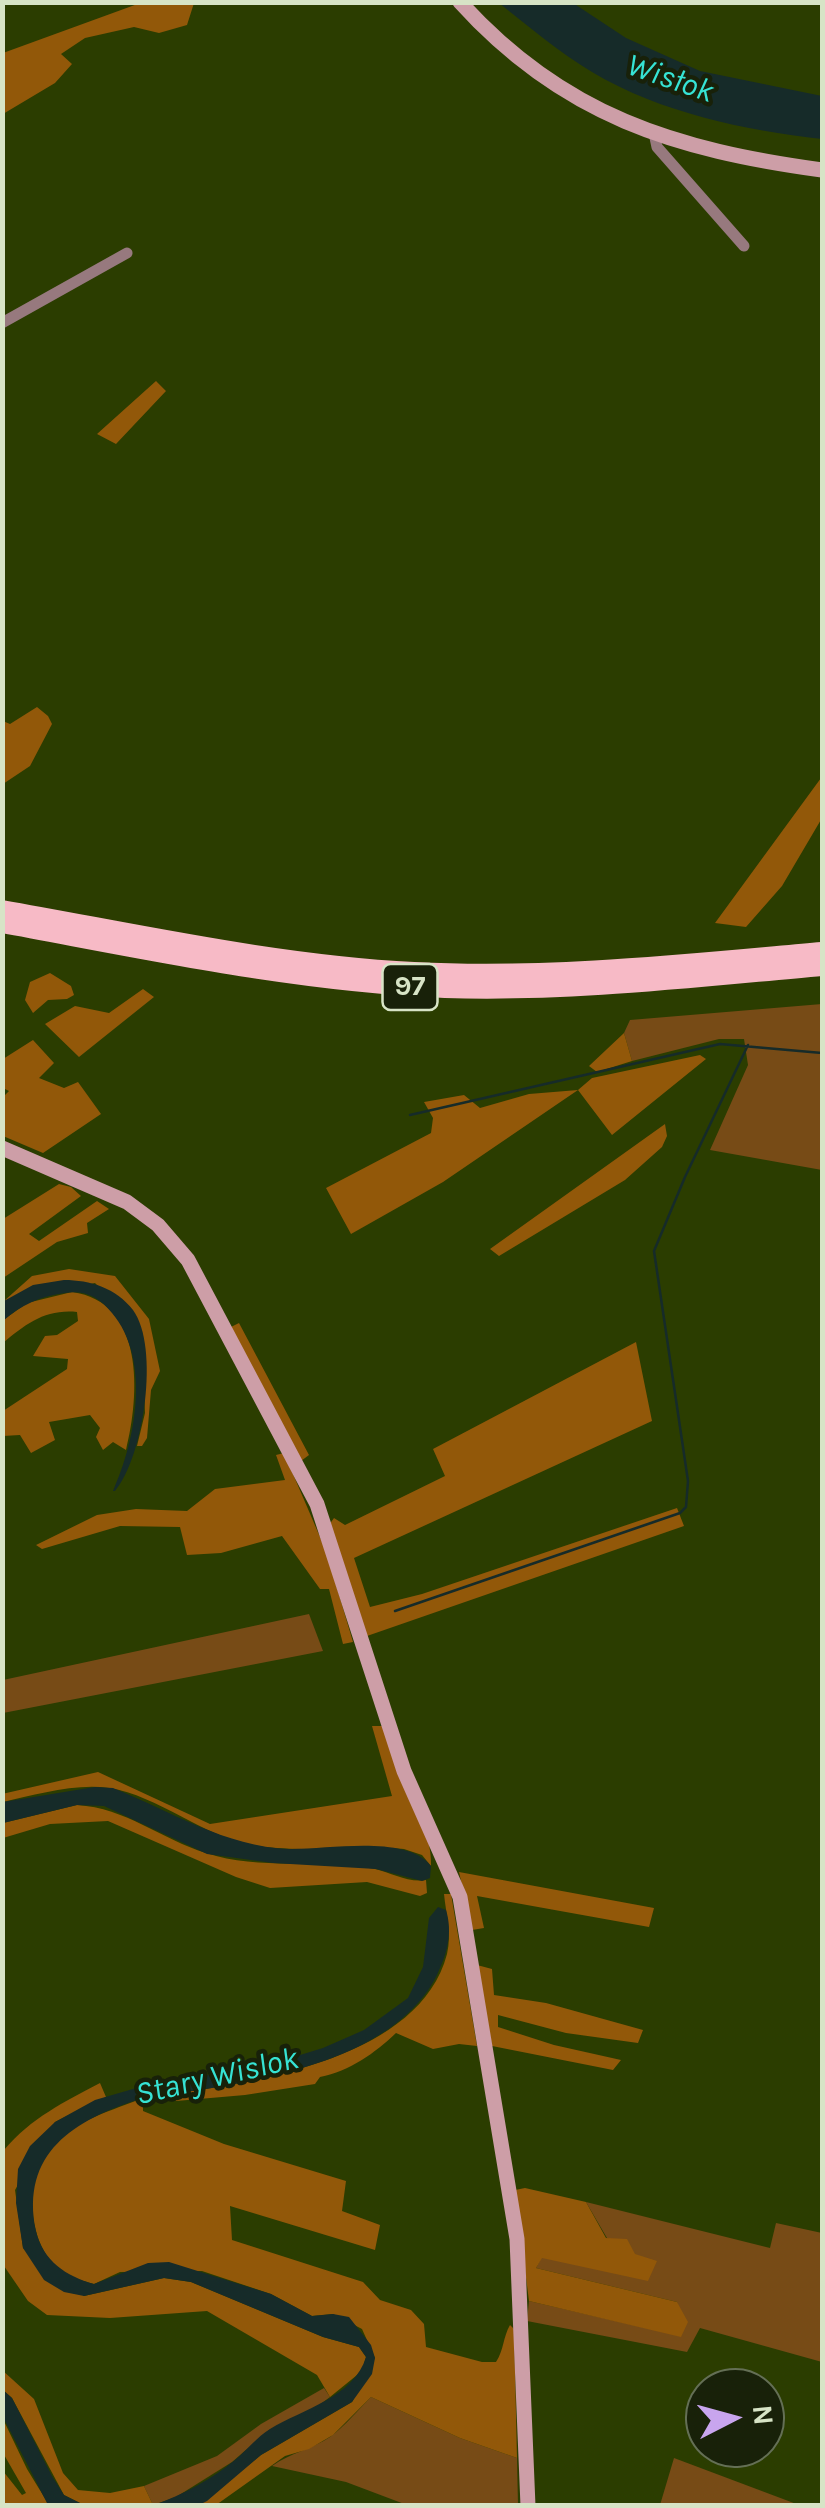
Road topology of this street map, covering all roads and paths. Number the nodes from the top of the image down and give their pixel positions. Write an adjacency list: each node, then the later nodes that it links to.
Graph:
1 (460, 2): 2 (street)
2 (654, 133): 3 (street); 4 (street)
3 (822, 170)
4 (744, 246)
5 (127, 253): 6 (street)
6 (2, 323)
7 (2, 909): 9 (main road, 97)
8 (2, 924): 10 (main road, 97)
9 (822, 951)
10 (822, 967)
11 (2, 1148): 12 (street)
12 (528, 2506)

